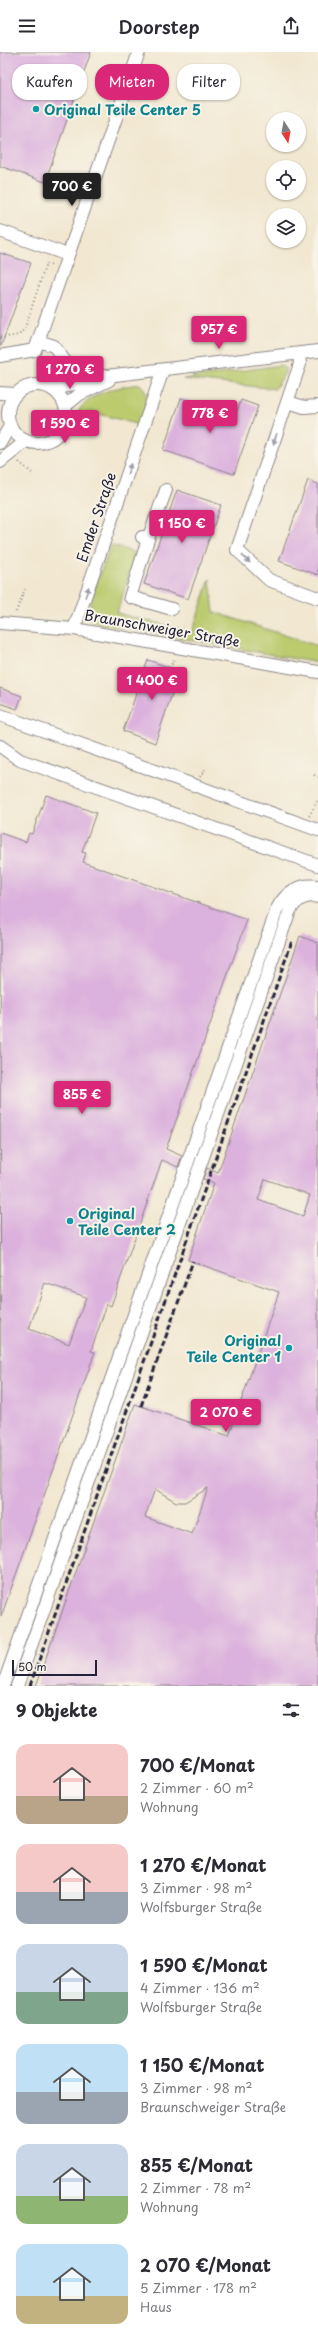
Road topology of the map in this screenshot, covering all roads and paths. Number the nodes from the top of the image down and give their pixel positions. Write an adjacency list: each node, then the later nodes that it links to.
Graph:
1 (139, 52): 3 (street)
2 (0, 231): 3 (street)
3 (68, 255): 4 (street)
4 (63, 270): 5 (path); 6 (street)
5 (0, 338)
6 (38, 341): 9 (street); 12 (street)
7 (318, 351): 8 (street)
8 (299, 353): 10 (street); 16 (street)
9 (0, 356)
10 (163, 370): 11 (street); 29 (street, Emder Straße, one-way to 10)
11 (123, 375): 12 (street); 17 (street)
12 (83, 381): 13 (street)
13 (53, 390): 15 (street); 17 (street)
14 (0, 394): 15 (street)
15 (16, 394): 19 (street)
16 (288, 402): 18 (street); 26 (street, one-way to 26)
17 (65, 406): 21 (street)
18 (318, 406)
19 (4, 408): 20 (street)
20 (10, 426): 21 (street); 22 (street)
21 (26, 441): 23 (street)
22 (0, 443)
23 (0, 462)
24 (166, 490): 27 (street)
25 (25, 589): 28 (path)
26 (318, 598)
27 (172, 609)
28 (6, 623): 29 (street, Braunschweiger Straße)
29 (74, 628): 30 (street, Braunschweiger Straße)
30 (318, 672)
31 (0, 715): 36 (street)
32 (0, 746): 38 (street)
33 (314, 775): 34 (path)
34 (318, 777)
35 (318, 800): 36 (path)
36 (305, 825): 37 (street)
37 (318, 830)
38 (318, 865)
39 (318, 886): 41 (street)
40 (318, 897): 42 (street)
41 (172, 1208): 42 (street); 43 (street)
42 (175, 1240): 44 (street)
43 (3, 1686)
44 (17, 1686)

